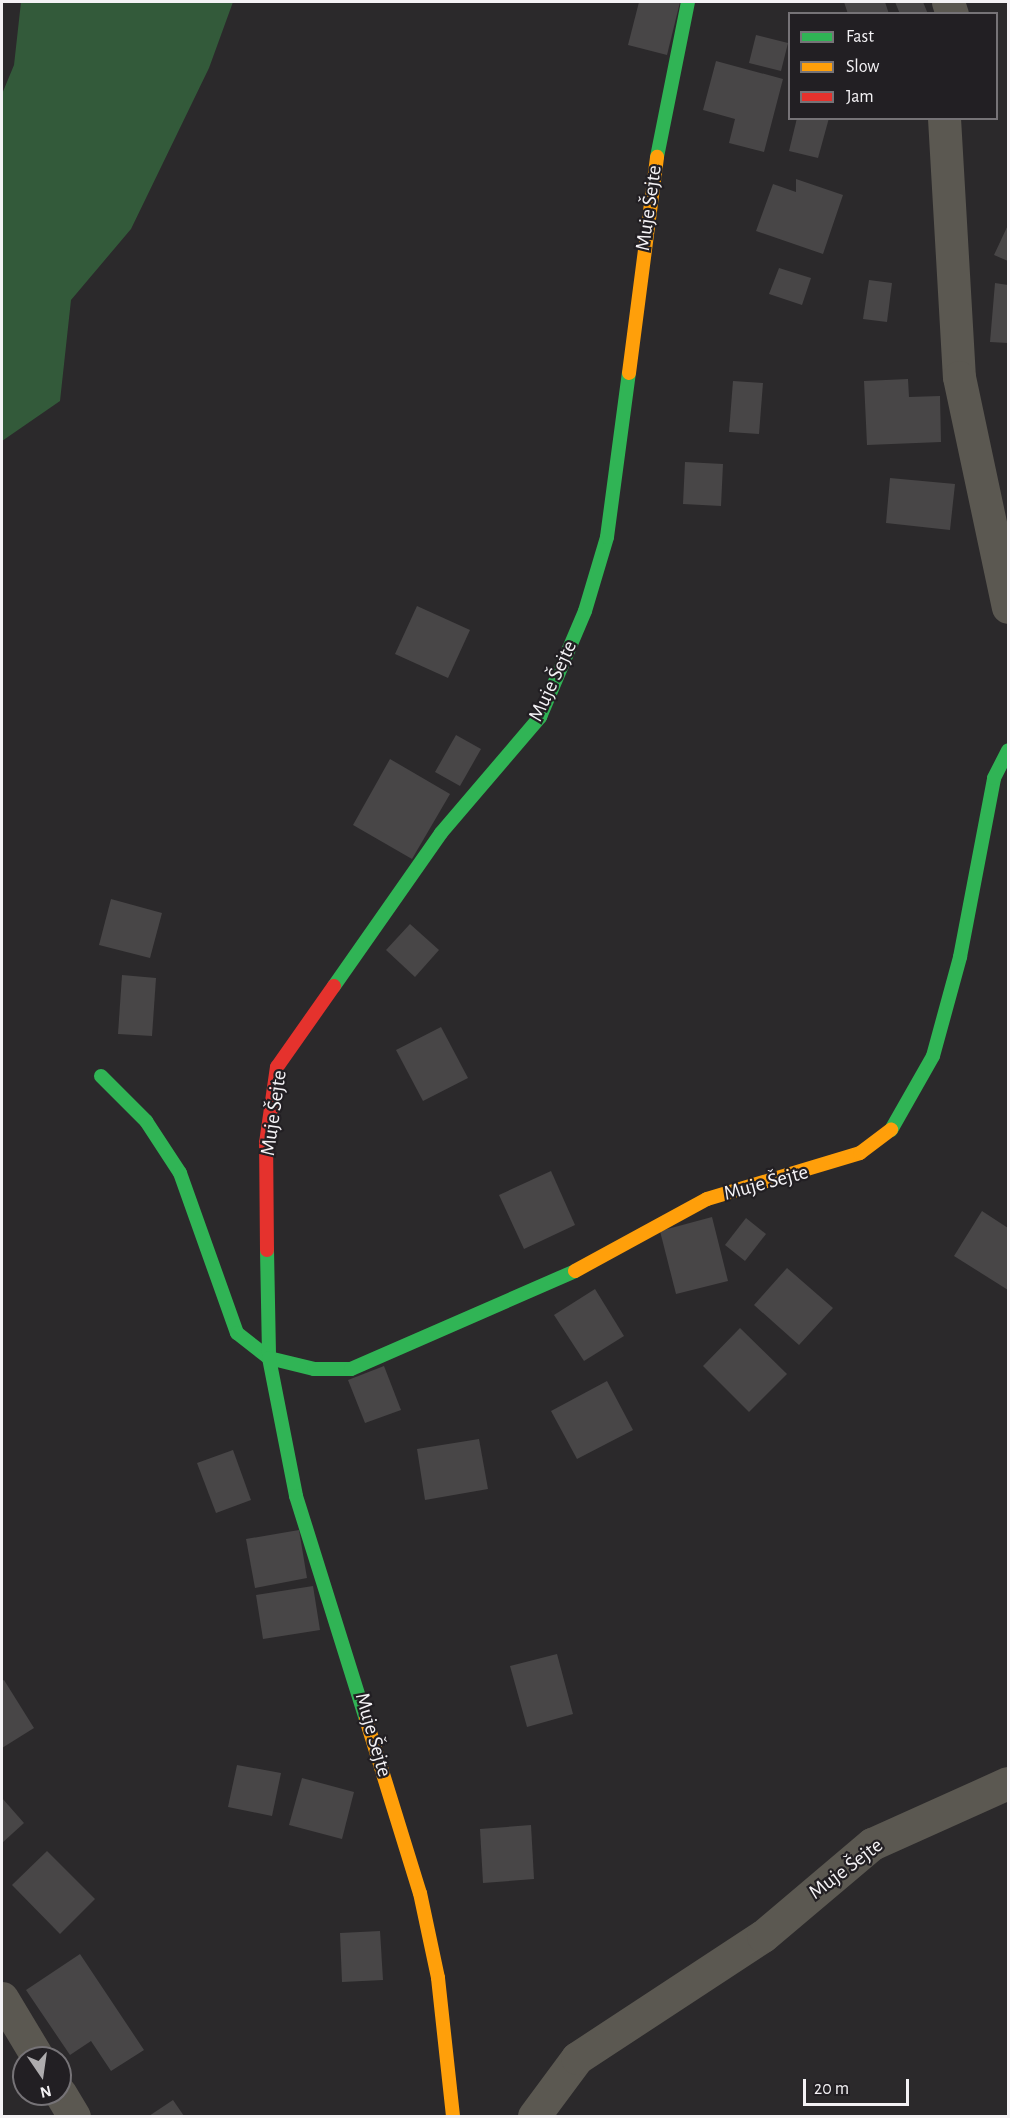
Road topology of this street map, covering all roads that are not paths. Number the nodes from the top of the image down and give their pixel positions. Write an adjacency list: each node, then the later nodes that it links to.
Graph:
1 (688, 2): 6 (street, Muje Šejte)
2 (944, 120): 3 (street)
3 (1008, 607)
4 (1008, 750): 6 (street, Muje Šejte)
5 (101, 1076): 6 (street, Muje Šejte)
6 (269, 1358): 10 (street, Muje Šejte)
7 (1008, 1783): 11 (street, Muje Šejte)
8 (2, 1998): 9 (street)
9 (31, 2046)
10 (453, 2116)
11 (534, 2116)

